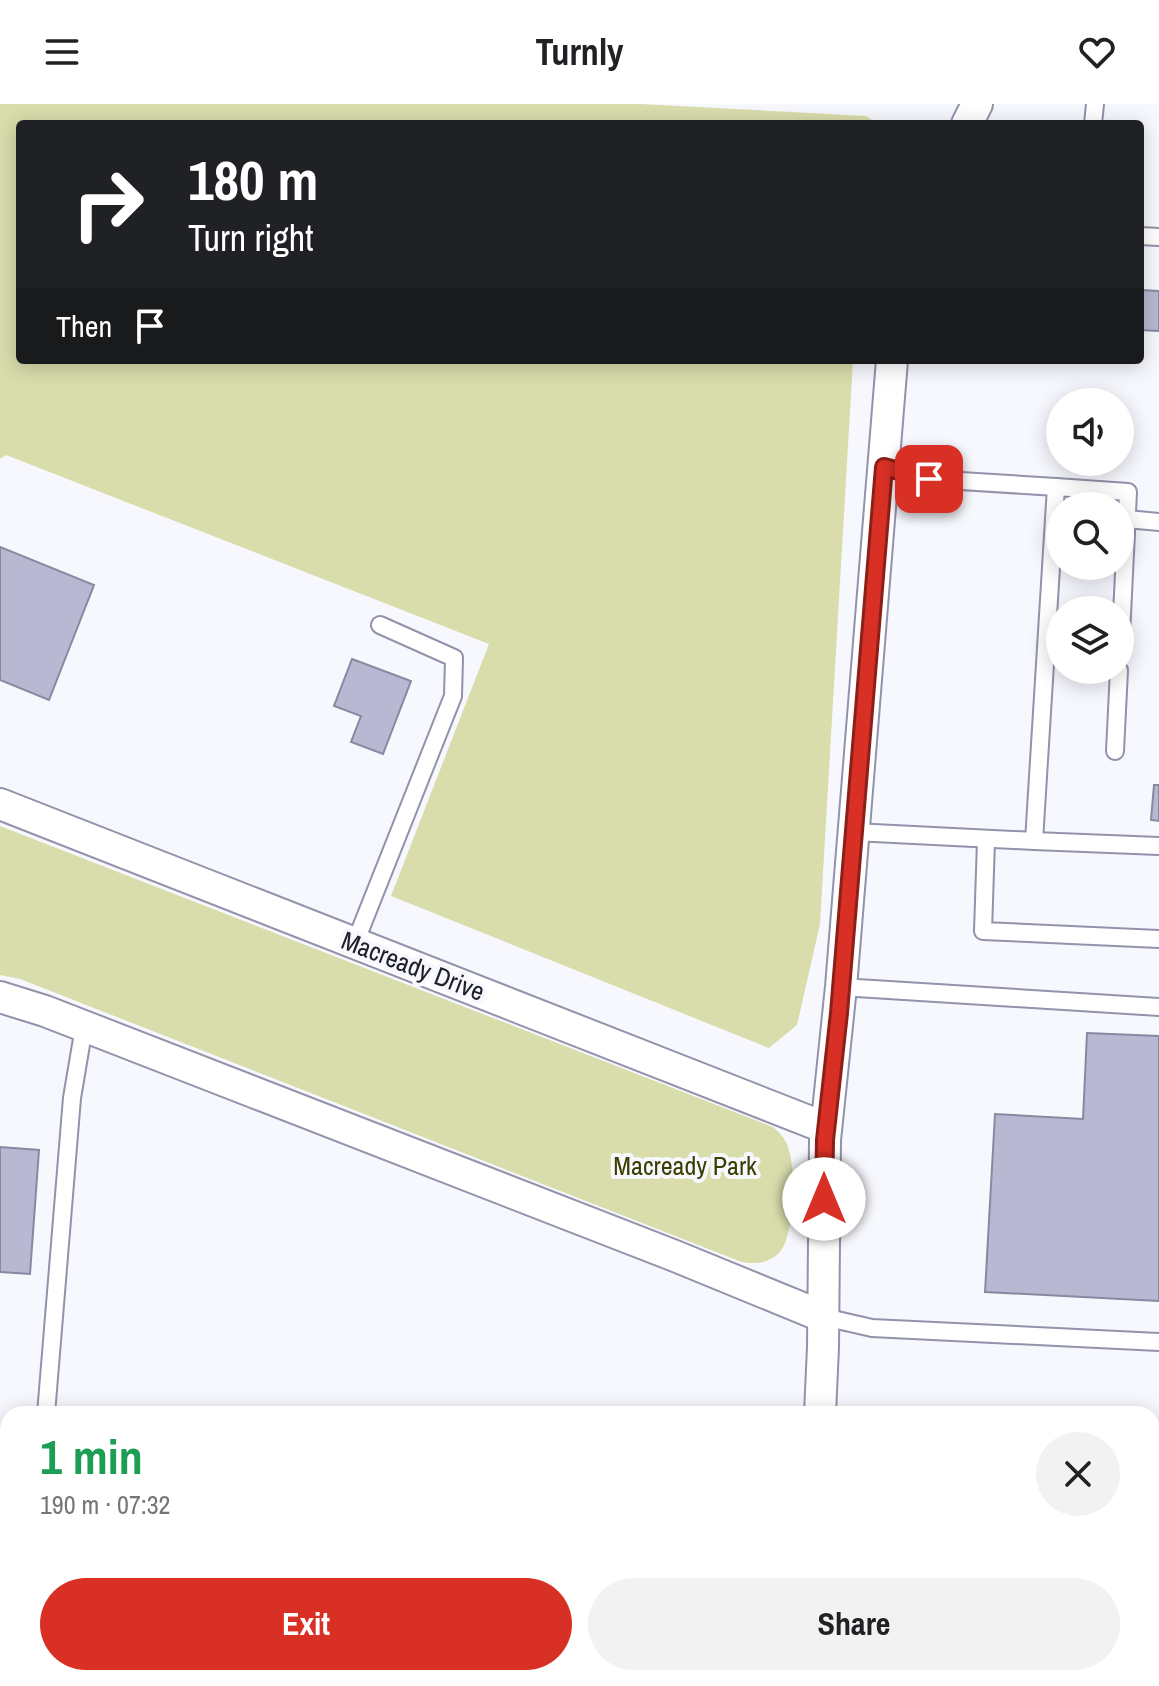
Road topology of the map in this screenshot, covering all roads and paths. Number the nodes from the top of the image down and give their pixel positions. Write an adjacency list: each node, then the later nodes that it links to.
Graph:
1 (892, 364): 2 (street)
2 (884, 467): 3 (lane); 11 (street)
3 (1056, 487): 4 (lane); 13 (lane)
4 (1128, 492)
5 (1134, 520): 6 (lane)
6 (1159, 522)
7 (380, 625): 16 (lane)
8 (1118, 684): 9 (lane)
9 (1115, 751)
10 (0, 804): 16 (street, Macready Drive)
11 (854, 832): 12 (lane); 17 (street)
12 (986, 841): 13 (lane); 15 (lane)
13 (1034, 841): 14 (lane)
14 (1159, 846)
15 (1159, 939)
16 (355, 943): 21 (street, Macready Drive)
17 (841, 987): 19 (lane); 21 (street)
18 (0, 997): 20 (street)
19 (1159, 1007)
20 (84, 1027): 22 (street); 24 (lane)
21 (826, 1128): 22 (street)
22 (824, 1317): 23 (lane); 25 (street)
23 (1159, 1342)
24 (47, 1406)
25 (820, 1406)

